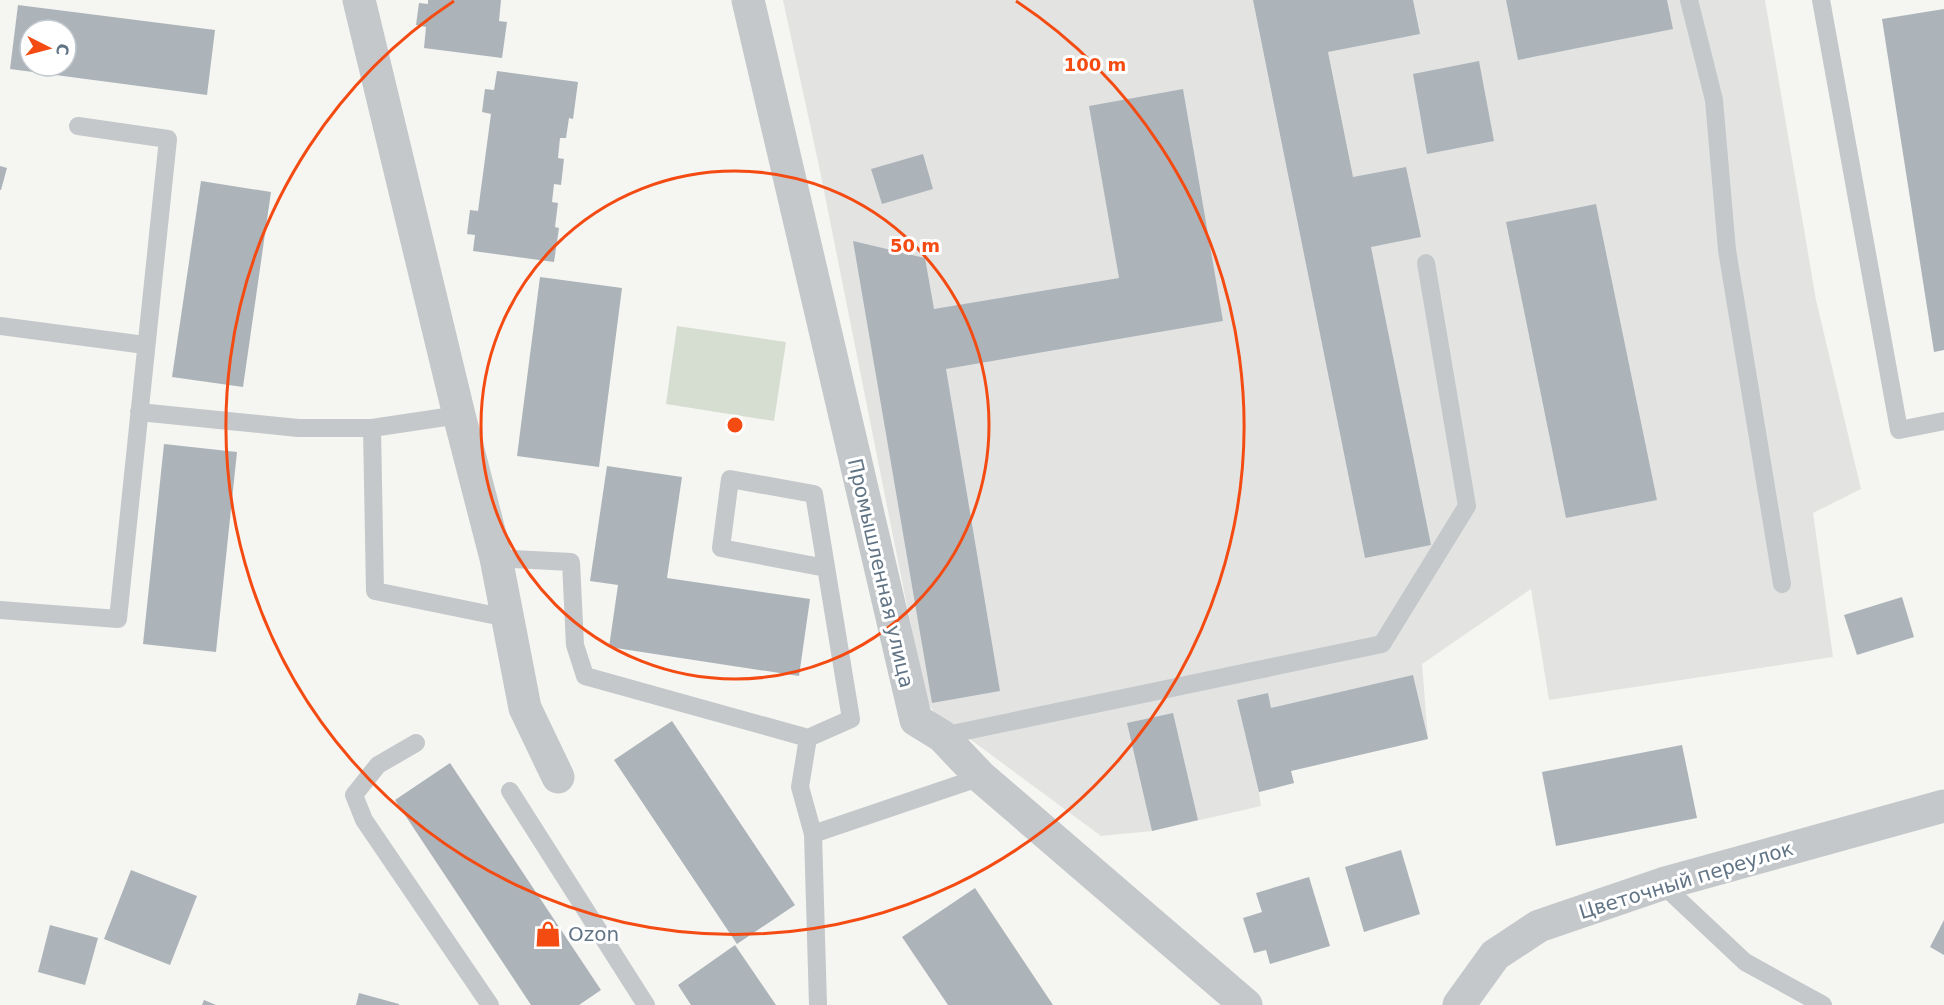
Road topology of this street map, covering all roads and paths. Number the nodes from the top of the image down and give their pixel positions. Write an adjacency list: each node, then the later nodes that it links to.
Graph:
1 (359, 0): 10 (street)
2 (748, 0): 18 (street, Промышленная улица)
3 (1689, 0): 15 (lane)
4 (1821, 0): 11 (lane)
5 (78, 126): 8 (lane)
6 (1426, 263): 18 (lane)
7 (0, 326): 8 (lane)
8 (145, 345): 9 (lane)
9 (139, 412): 12 (lane); 16 (lane)
10 (459, 415): 12 (lane); 13 (street)
11 (1944, 421)
12 (372, 428): 17 (lane)
13 (496, 558): 17 (street); 19 (lane)
14 (826, 568): 14 (lane); 19 (lane)
15 (1782, 584)
16 (0, 610)
17 (507, 618): 21 (street)
18 (942, 736): 22 (street, Промышленная улица)
19 (808, 738): 25 (lane)
20 (416, 743): 27 (lane)
21 (558, 777)
22 (981, 777): 25 (lane); 30 (street, Промышленная улица)
23 (510, 790): 28 (lane)
24 (1944, 806): 26 (street, Цветочный переулок)
25 (813, 834): 29 (lane)
26 (1662, 884): 31 (street, Цветочный переулок); 32 (lane)
27 (490, 1005)
28 (646, 1005)
29 (818, 1005)
30 (1246, 1005)
31 (1459, 1005)
32 (1823, 1005)

